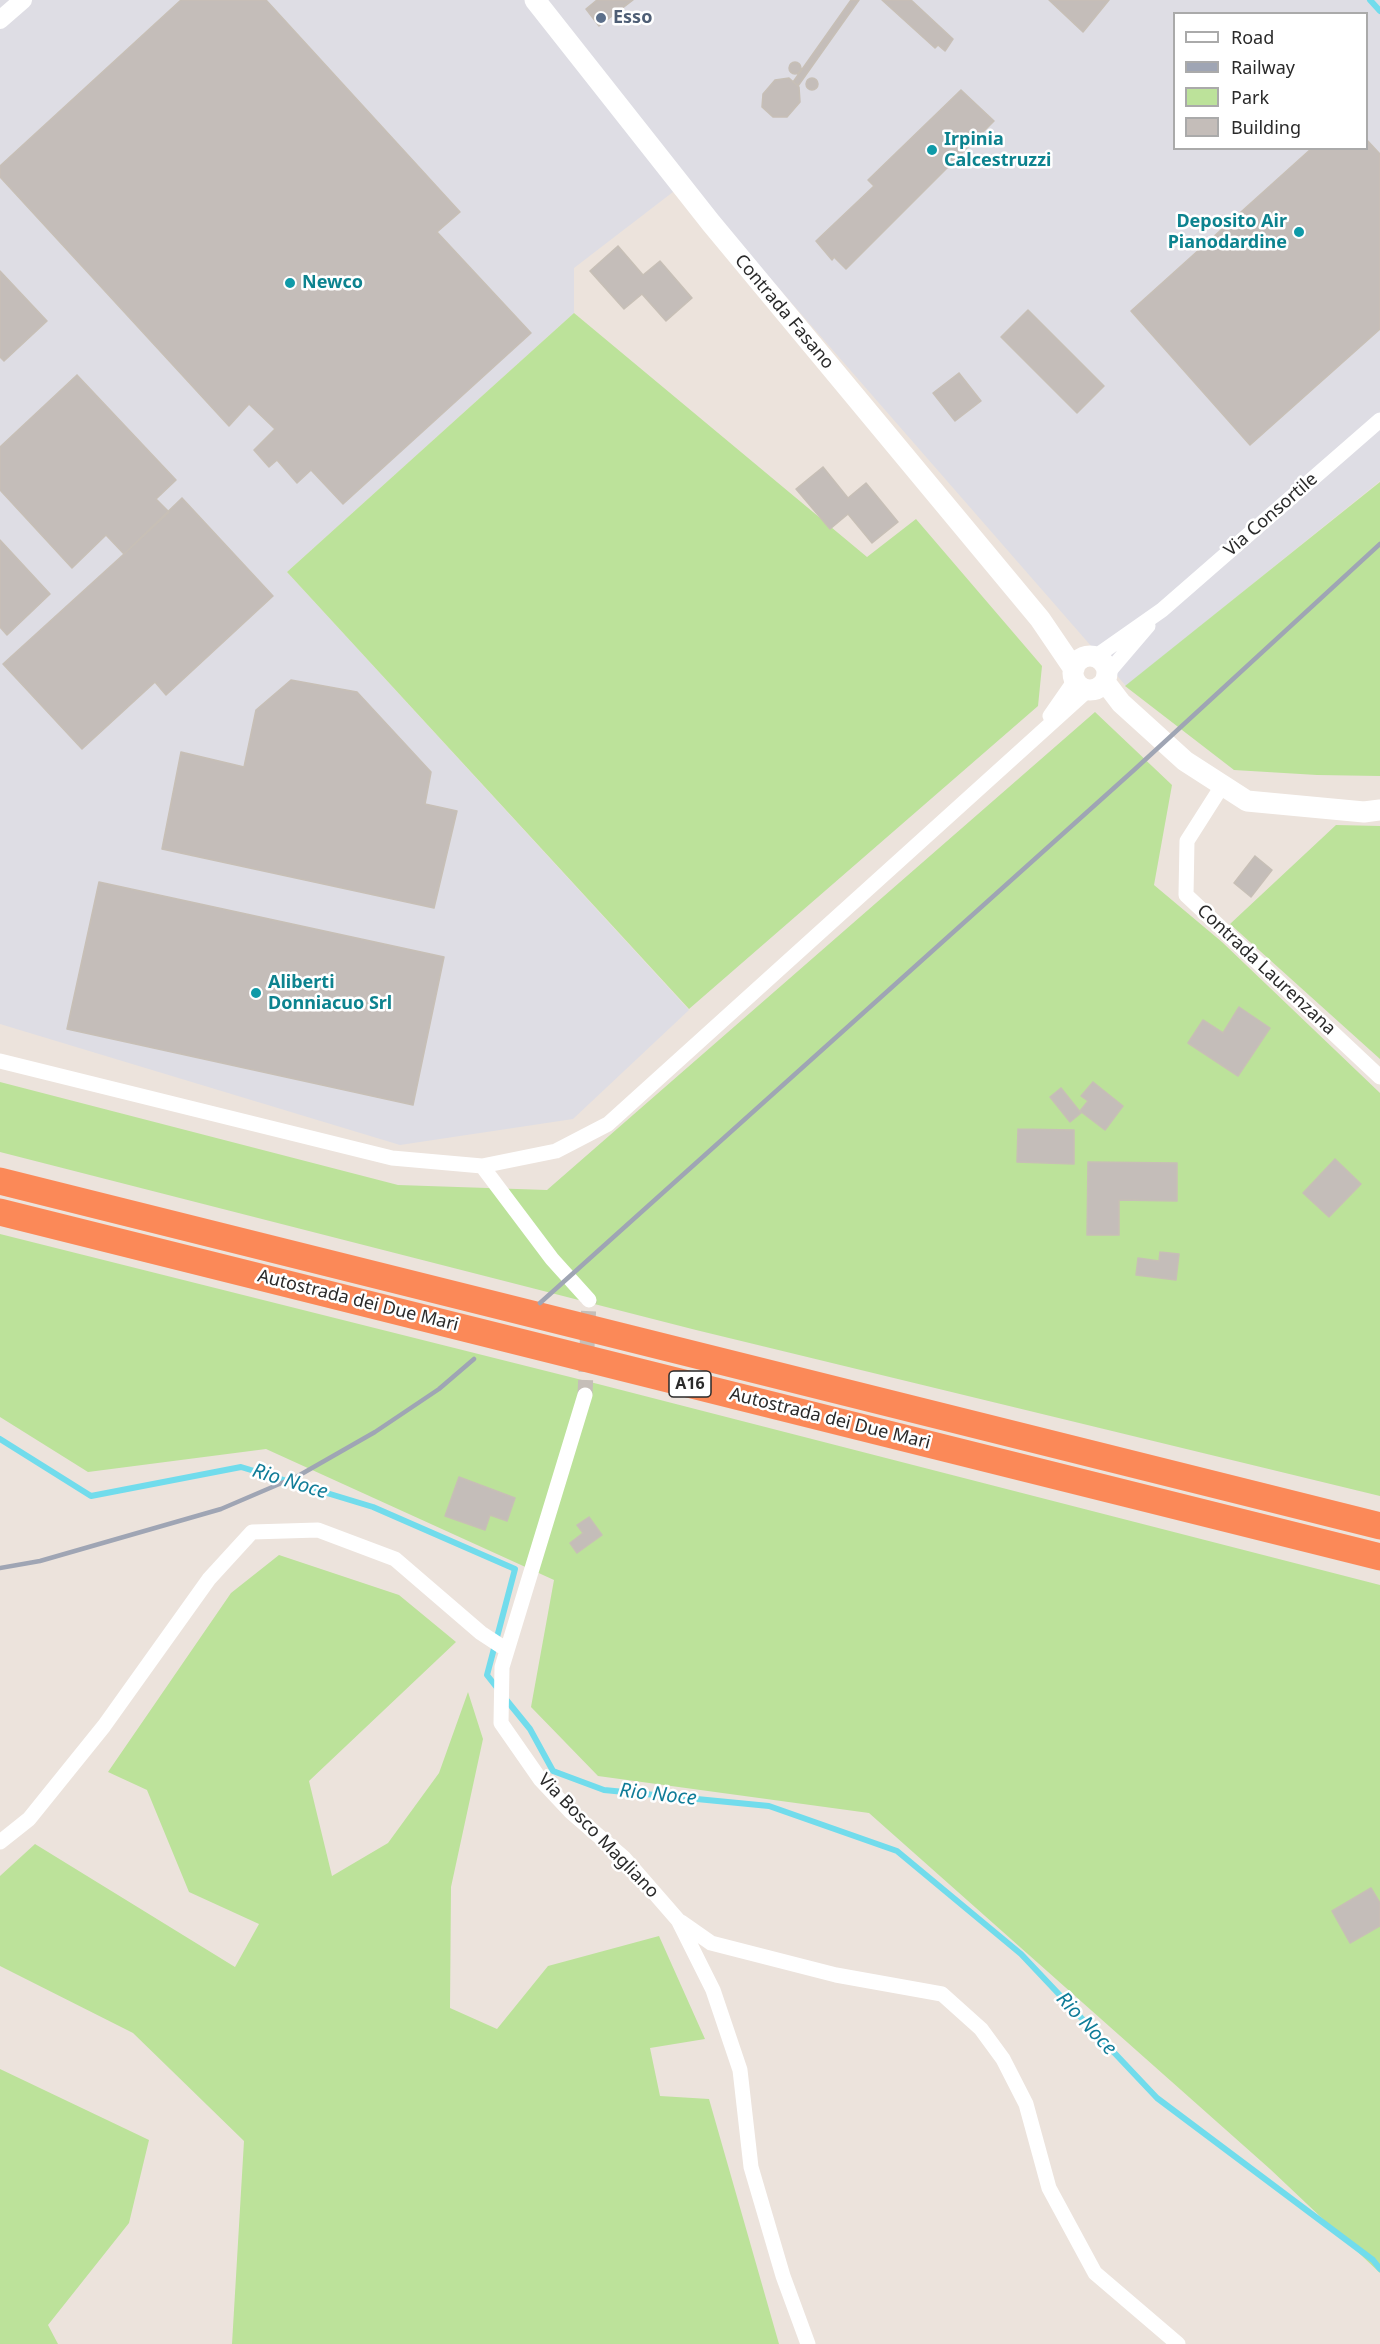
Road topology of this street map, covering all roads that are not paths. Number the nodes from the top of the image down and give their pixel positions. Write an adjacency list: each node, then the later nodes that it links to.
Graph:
1 (24, 0): 3 (street)
2 (535, 0): 6 (main road, Contrada Fasano)
3 (0, 20)
4 (1380, 420): 5 (street, Via Consortile)
5 (1162, 610): 6 (street); 6 (street)
6 (1090, 675): 7 (main road, Contrada Fasano); 11 (street)
7 (1222, 786): 8 (main road); 10 (street, Contrada Laurenzana)
8 (1380, 810)
9 (0, 1061): 11 (street)
10 (1380, 1077)
11 (482, 1166): 14 (street)
12 (0, 1181): 16 (highway, Autostrada dei Due Mari / A16)
13 (0, 1212): 17 (highway, Autostrada dei Due Mari / A16)
14 (590, 1300)
15 (585, 1395): 18 (street, Via Bosco Magliano)
16 (1380, 1526)
17 (1380, 1557)
18 (507, 1650): 19 (street); 20 (street, Via Bosco Magliano)
19 (0, 1842)
20 (678, 1920): 21 (street, Via Bosco Magliano); 22 (street)
21 (808, 2344)
22 (1178, 2344)

